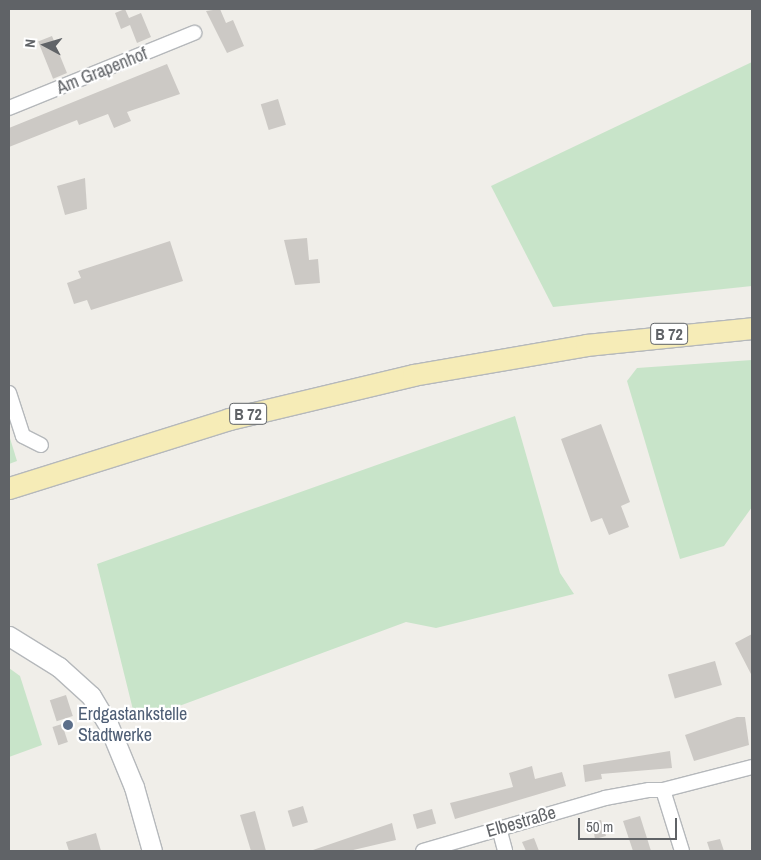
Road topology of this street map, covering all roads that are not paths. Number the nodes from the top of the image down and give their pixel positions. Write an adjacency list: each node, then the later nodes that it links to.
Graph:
1 (194, 33): 2 (street, Am Grapenhof)
2 (9, 108)
3 (752, 328): 6 (main road, B 72)
4 (9, 393): 5 (street)
5 (41, 445)
6 (9, 488)
7 (9, 636): 11 (street)
8 (752, 767): 9 (street, Elbestraße)
9 (656, 790): 10 (street, Elbestraße); 14 (street)
10 (500, 828): 12 (street, Elbestraße); 13 (street)
11 (150, 844)
12 (423, 851)
13 (505, 851)
14 (682, 851)

